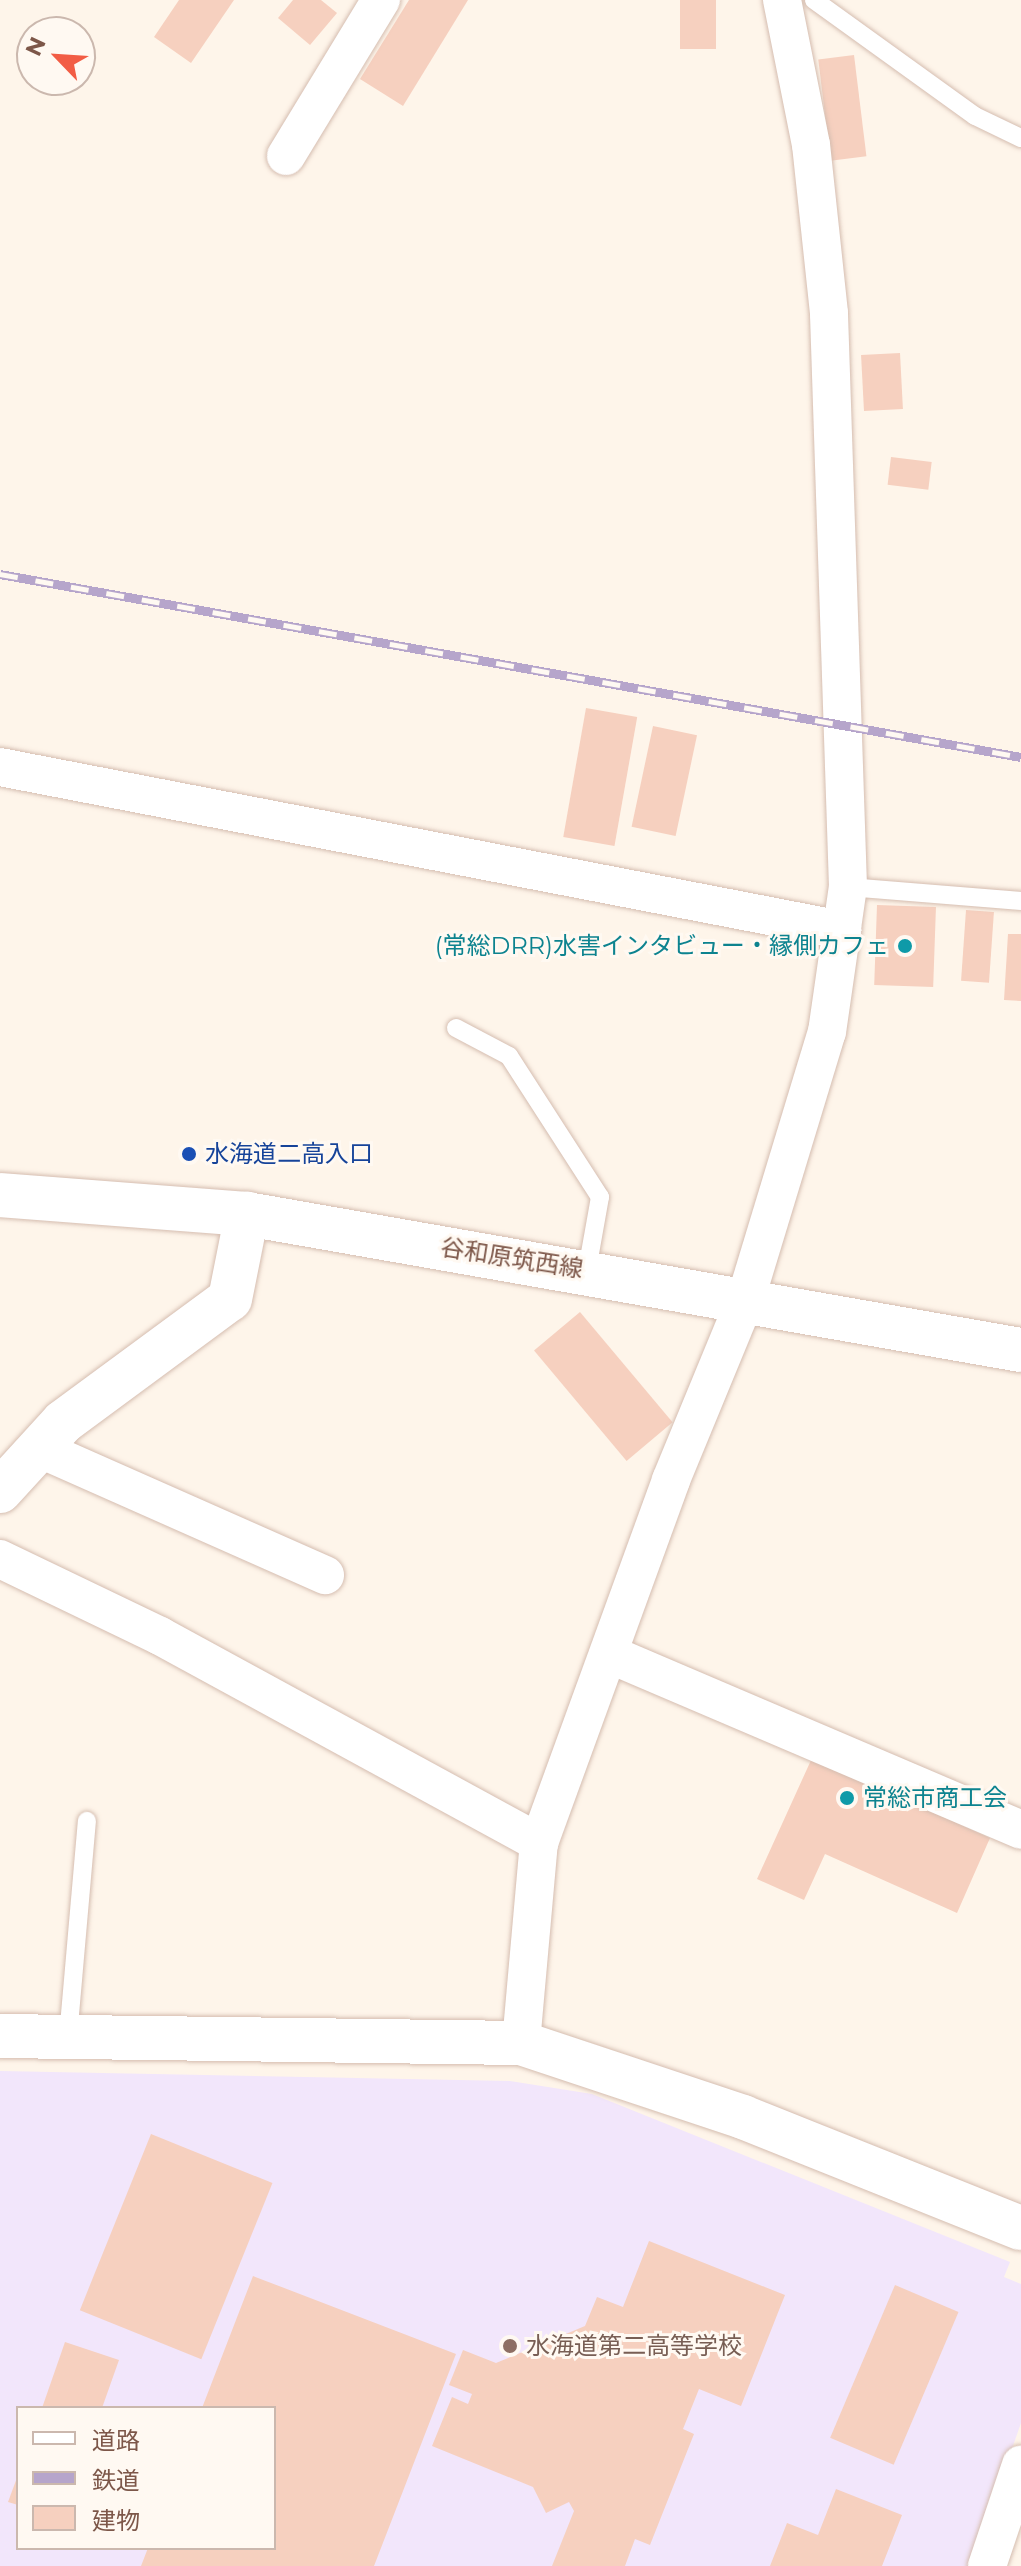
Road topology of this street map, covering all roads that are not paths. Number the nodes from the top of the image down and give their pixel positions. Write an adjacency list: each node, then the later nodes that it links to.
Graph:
1 (381, 0): 5 (street)
2 (782, 0): 7 (street)
3 (814, 0): 4 (lane)
4 (1021, 138)
5 (286, 156)
6 (0, 767): 9 (street)
7 (848, 887): 8 (lane); 9 (street)
8 (1021, 901)
9 (842, 930): 14 (street)
10 (456, 1028): 13 (lane)
11 (0, 1195): 12 (street, 谷和原筑西線)
12 (247, 1214): 13 (street, 谷和原筑西線); 16 (street)
13 (587, 1270): 14 (street, 谷和原筑西線)
14 (746, 1298): 15 (street, 谷和原筑西線); 20 (street)
15 (1021, 1350)
16 (38, 1448): 17 (street); 19 (street)
17 (0, 1491)
18 (0, 1559): 23 (street)
19 (325, 1575)
20 (609, 1654): 22 (street); 23 (street)
21 (87, 1821): 25 (lane)
22 (1021, 1830)
23 (539, 1843): 26 (street)
24 (0, 2036): 25 (street)
25 (68, 2037): 26 (street)
26 (521, 2043): 27 (street)
27 (1021, 2228)
28 (1021, 2465): 29 (street)
29 (987, 2566)

